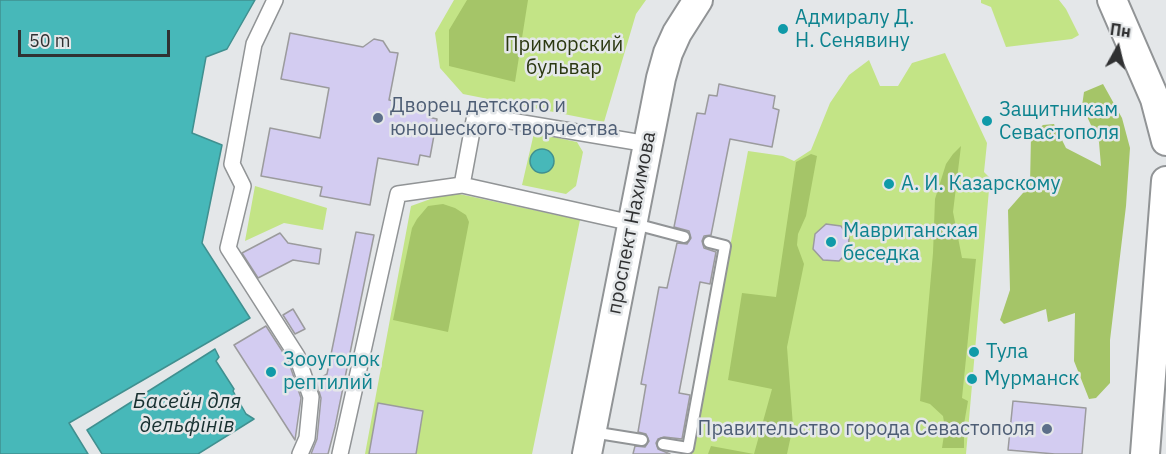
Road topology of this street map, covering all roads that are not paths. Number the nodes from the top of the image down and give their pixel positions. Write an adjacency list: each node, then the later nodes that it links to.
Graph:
1 (275, 0): 14 (street)
2 (698, 0): 5 (main road, проспект Нахимова)
3 (1112, 0): 4 (main road)
4 (1165, 135)
5 (648, 144): 7 (street); 8 (main road, проспект Нахимова)
6 (1166, 181): 16 (main road)
7 (462, 185): 8 (street); 15 (street)
8 (633, 223): 9 (lane); 12 (main road, проспект Нахимова)
9 (684, 237)
10 (709, 242): 13 (lane)
11 (642, 440): 12 (lane)
12 (589, 443)
13 (663, 444)
14 (300, 454)
15 (340, 454)
16 (1145, 454)

